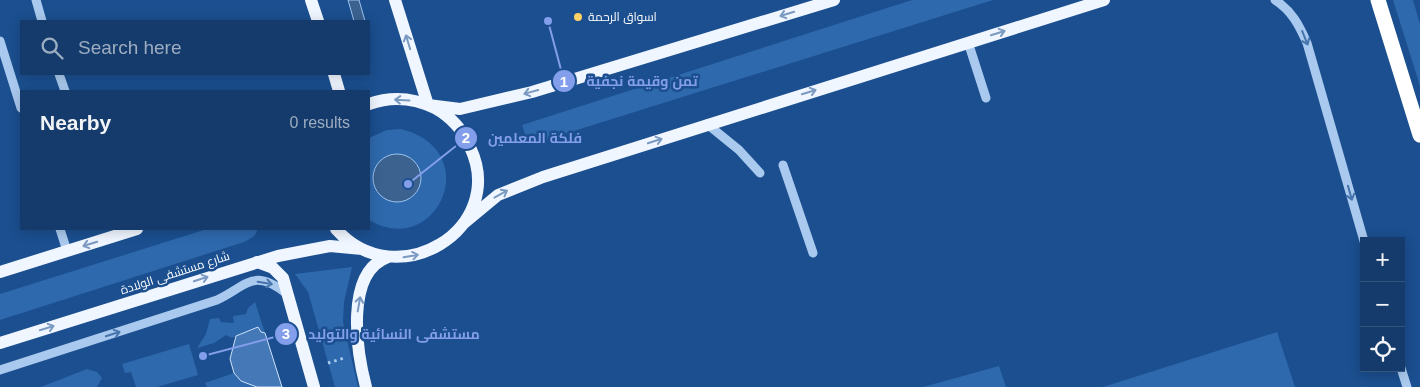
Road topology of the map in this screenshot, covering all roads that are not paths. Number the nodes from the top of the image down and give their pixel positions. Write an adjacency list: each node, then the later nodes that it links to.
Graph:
1 (36, 0): 9 (street)
2 (311, 0): 10 (main road)
3 (395, 0): 21 (main road, one-way to 3)
4 (834, 0): 21 (main road, one-way to 21)
5 (1104, 0): 12 (main road, شارع مستشفى الولادة, one-way to 5)
6 (1276, 0): 31 (street, one-way to 31)
7 (1367, 0): 13 (highway)
8 (1378, 0): 13 (highway)
9 (42, 20)
10 (318, 20)
11 (0, 41): 20 (street)
12 (968, 42): 18 (street); 22 (main road, شارع مستشفى الولادة, one-way to 12)
13 (1392, 47): 23 (highway)
14 (59, 75): 16 (street)
15 (334, 75): 17 (main road)
16 (65, 90)
17 (340, 90)
18 (986, 98)
19 (370, 104): 21 (main road, one-way to 19)
20 (20, 105)
21 (428, 105): 26 (main road)
22 (707, 124): 25 (street); 26 (main road, شارع مستشفى الولادة, one-way to 22)
23 (1420, 135)
24 (783, 166): 34 (street)
25 (760, 174)
26 (463, 224): 35 (main road, شارع مستشفى الولادة, one-way to 26)
27 (60, 230): 33 (street)
28 (130, 230): 30 (main road)
29 (337, 230): 32 (main road)
30 (110, 233): 33 (main road, one-way to 33)
31 (1363, 237)
32 (362, 250): 35 (main road, شارع مستشفى الولادة); 36 (main road, شارع مستشفى الولادة)
33 (67, 251): 37 (main road)
34 (813, 253)
35 (388, 257): 43 (main road, one-way to 35)
36 (256, 262): 38 (main road); 39 (main road, شارع مستشفى الولادة, one-way to 36)
37 (0, 272)
38 (288, 295): 40 (street, one-way to 38); 42 (main road)
39 (0, 343)
40 (0, 370)
41 (1402, 372): 44 (street)
42 (314, 387)
43 (366, 387)
44 (1407, 387)

